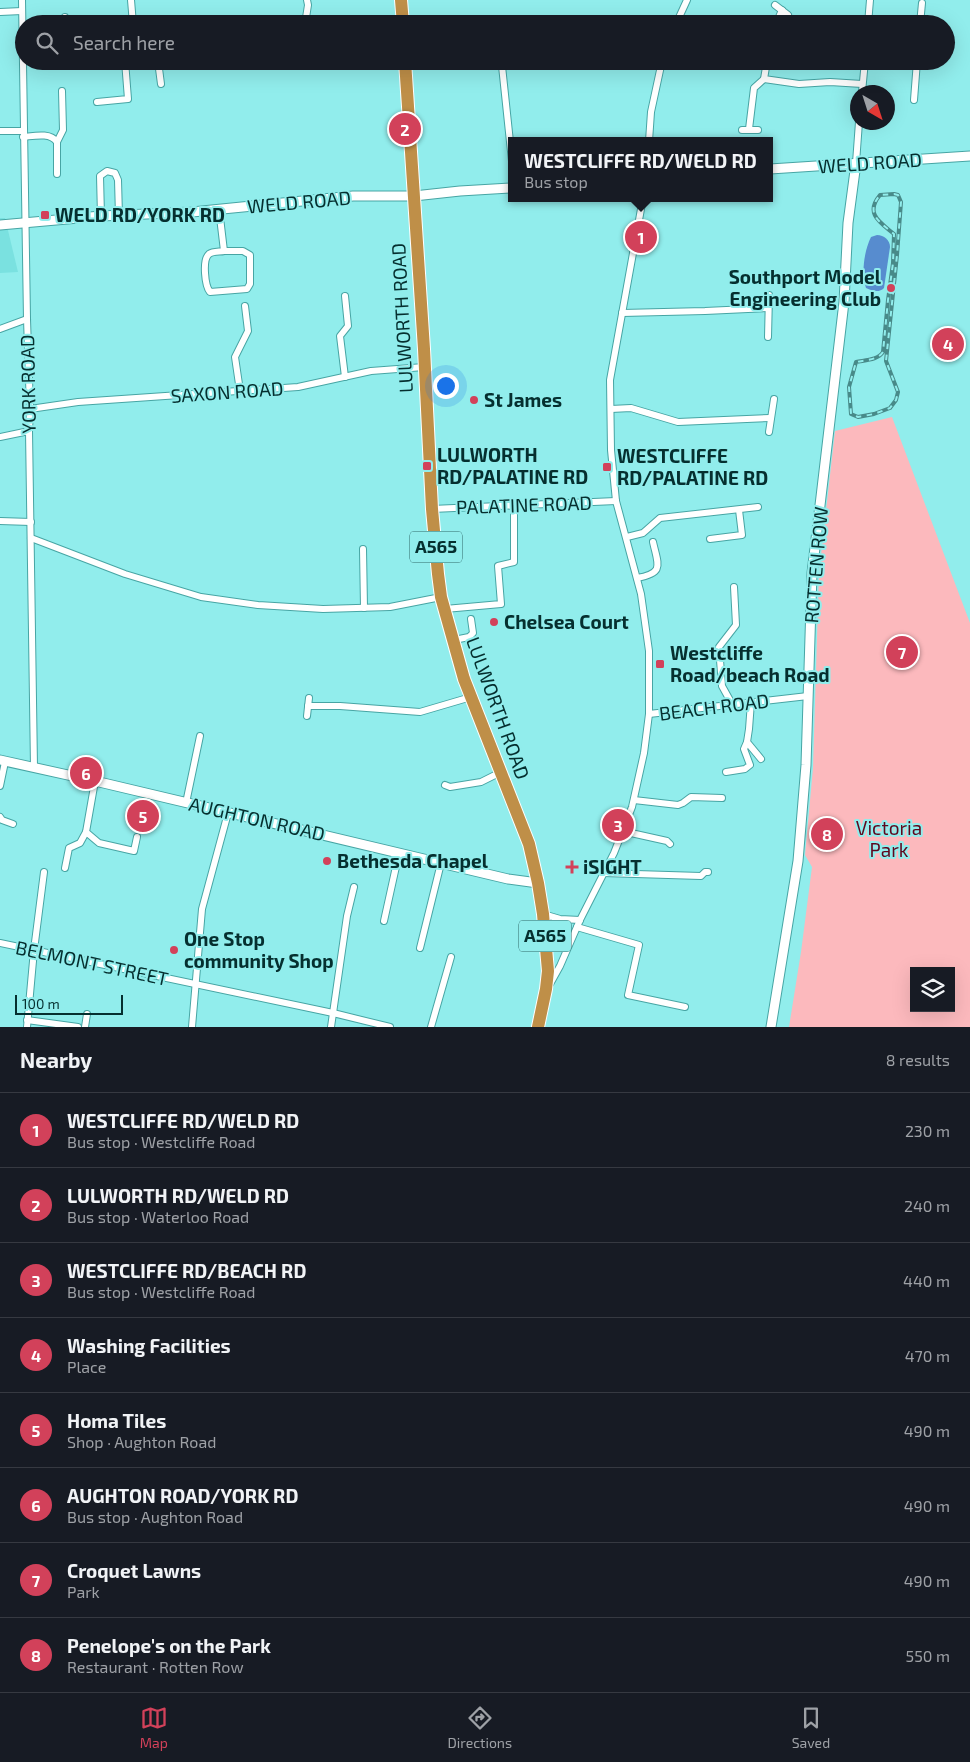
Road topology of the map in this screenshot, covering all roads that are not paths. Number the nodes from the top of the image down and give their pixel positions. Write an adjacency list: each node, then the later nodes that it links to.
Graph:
1 (22, 0): 10 (street, YORK ROAD)
2 (131, 0): 13 (street)
3 (307, 0): 14 (street)
4 (401, 0): 15 (highway)
5 (687, 0): 16 (street)
6 (870, 0): 19 (street)
7 (922, 3): 20 (street)
8 (774, 6): 9 (street)
9 (782, 10): 17 (street); 18 (street)
10 (22, 11): 11 (street); 12 (street, YORK ROAD)
11 (0, 12)
12 (22, 15)
13 (132, 15)
14 (306, 15)
15 (402, 15)
16 (680, 15)
17 (780, 15)
18 (788, 15)
19 (869, 15)
20 (921, 15)
21 (26, 70): 39 (street, YORK ROAD)
22 (126, 70): 35 (street)
23 (159, 70): 31 (street)
24 (406, 70): 48 (highway, A565)
25 (502, 70): 40 (street)
26 (660, 70): 41 (street)
27 (766, 70): 30 (street)
28 (864, 70): 32 (street)
29 (916, 70): 34 (street)
30 (764, 79): 32 (street); 36 (street)
31 (160, 84)
32 (862, 84)
33 (62, 91): 42 (street)
34 (914, 100)
35 (97, 102)
36 (758, 130)
37 (858, 130): 44 (street)
38 (0, 131): 39 (street)
39 (23, 134): 42 (street); 53 (street, YORK ROAD)
40 (509, 137)
41 (649, 137)
42 (56, 142): 46 (street)
43 (970, 156): 44 (street, WELD ROAD)
44 (856, 163): 45 (street, WELD ROAD); 92 (street, ROTTEN ROW)
45 (773, 169)
46 (57, 174)
47 (508, 188): 48 (street, WELD ROAD)
48 (414, 196): 50 (street, WELD ROAD); 64 (highway, LULWORTH ROAD / A565)
49 (642, 202): 60 (street)
50 (219, 209): 52 (street, WELD ROAD); 55 (street)
51 (101, 216): 52 (street, WELD ROAD); 52 (street); 53 (street, WELD ROAD)
52 (119, 216)
53 (25, 222): 54 (street, WELD ROAD); 61 (street, YORK ROAD)
54 (0, 225)
55 (224, 251): 55 (street)
56 (769, 295): 59 (street)
57 (345, 296): 65 (street)
58 (245, 306): 66 (street)
59 (768, 308): 60 (street); 63 (street)
60 (622, 313): 69 (street)
61 (27, 319): 62 (street); 68 (street, YORK ROAD)
62 (0, 329)
63 (768, 337)
64 (424, 367): 65 (street, SAXON ROAD); 77 (highway, LULWORTH ROAD / A565)
65 (345, 377): 66 (street, SAXON ROAD)
66 (240, 391): 68 (street, SAXON ROAD)
67 (774, 400): 70 (street)
68 (30, 409): 71 (street, YORK ROAD)
69 (611, 409): 70 (street); 74 (street)
70 (770, 418): 72 (street)
71 (29, 431): 73 (street); 80 (street, YORK ROAD)
72 (769, 432)
73 (0, 437)
74 (616, 501): 75 (street, PALATINE ROAD); 81 (street)
75 (514, 505): 77 (street, PALATINE ROAD); 88 (street)
76 (758, 507): 78 (street)
77 (432, 509): 88 (highway, LULWORTH ROAD / A565)
78 (739, 510): 81 (street); 83 (street)
79 (0, 521): 80 (street)
80 (31, 522): 82 (street, YORK ROAD)
81 (627, 537): 86 (street)
82 (31, 538): 89 (street); 104 (street, YORK ROAD)
83 (710, 539)
84 (653, 542): 86 (street)
85 (363, 549): 89 (street)
86 (637, 578): 98 (street)
87 (734, 587): 96 (street)
88 (443, 603): 89 (street); 91 (highway, LULWORTH ROAD / A565)
89 (364, 608)
90 (472, 619): 91 (street)
91 (454, 640): 93 (highway, LULWORTH ROAD / A565)
92 (808, 696): 95 (street, BEACH ROAD); 148 (street, ROTTEN ROW)
93 (471, 697): 97 (street); 105 (highway, LULWORTH ROAD / A565)
94 (309, 698): 97 (street)
95 (751, 702): 96 (street, BEACH ROAD); 101 (street)
96 (732, 704): 98 (street, BEACH ROAD)
97 (308, 706): 99 (street)
98 (649, 714): 111 (street)
99 (306, 716)
100 (200, 736): 112 (street)
101 (747, 742): 102 (street); 106 (street)
102 (761, 759)
103 (3, 761): 104 (street, AUGHTON ROAD); 109 (street)
104 (34, 767): 107 (street, AUGHTON ROAD)
105 (501, 772): 108 (street); 126 (highway, LULWORTH ROAD / A565)
106 (726, 772)
107 (95, 781): 112 (street, AUGHTON ROAD); 117 (street)
108 (445, 785)
109 (0, 786)
110 (722, 798): 111 (street)
111 (634, 800): 116 (street)
112 (186, 802): 113 (street, AUGHTON ROAD)
113 (228, 813): 120 (street, AUGHTON ROAD); 135 (street)
114 (0, 817): 115 (street)
115 (13, 824)
116 (622, 831): 119 (street); 125 (street)
117 (86, 832): 118 (street); 122 (street)
118 (137, 837)
119 (670, 844)
120 (399, 853): 121 (street, AUGHTON ROAD); 129 (street)
121 (441, 863): 126 (street, AUGHTON ROAD); 132 (street)
122 (65, 868)
123 (44, 872): 133 (street)
124 (708, 872): 125 (street)
125 (603, 874): 130 (street)
126 (538, 883): 128 (highway, LULWORTH ROAD / A565)
127 (354, 887): 138 (street)
128 (544, 914): 130 (street); 136 (highway, LULWORTH ROAD / A565)
129 (384, 921)
130 (578, 924): 136 (street); 137 (street)
131 (0, 943): 133 (street, BELMONT STREET)
132 (420, 948)
133 (34, 950): 135 (street, BELMONT STREET); 140 (street)
134 (451, 957): 146 (street)
135 (194, 985): 138 (street, BELMONT STREET); 143 (street)
136 (546, 989): 147 (highway, A565)
137 (685, 1007)
138 (333, 1013): 144 (street); 145 (street, BELMONT STREET)
139 (87, 1014): 142 (street)
140 (27, 1024): 141 (street)
141 (78, 1027)
142 (84, 1027)
143 (192, 1027)
144 (331, 1027)
145 (390, 1027)
146 (431, 1027)
147 (539, 1027)
148 (771, 1027)

